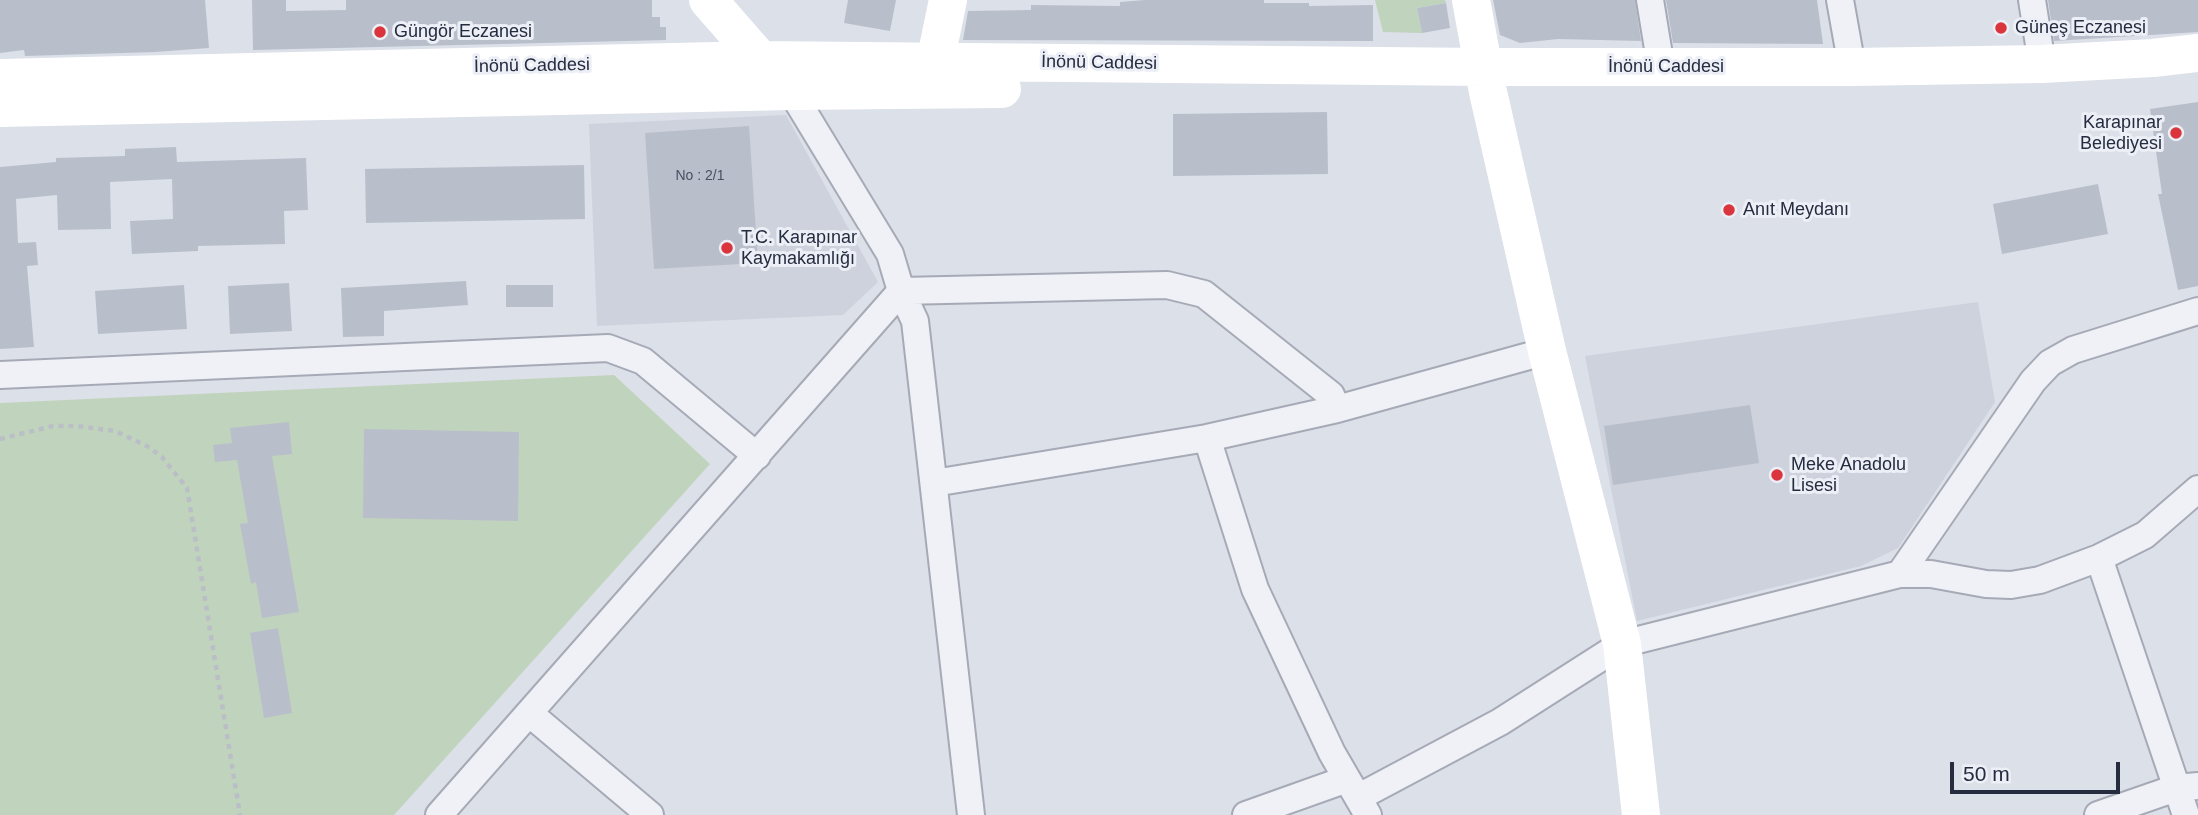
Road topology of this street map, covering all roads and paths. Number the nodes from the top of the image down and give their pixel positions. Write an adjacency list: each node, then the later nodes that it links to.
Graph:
1 (708, 0): 8 (main road)
2 (948, 0): 12 (main road)
3 (1471, 0): 15 (main road)
4 (1650, 0): 10 (street)
5 (1840, 0): 11 (street)
6 (2032, 0): 9 (street)
7 (2198, 53): 9 (main road, İnönü Caddesi)
8 (758, 60): 12 (main road, İnönü Caddesi); 14 (main road, İnönü Caddesi); 16 (main road)
9 (2042, 64): 11 (main road, İnönü Caddesi)
10 (1661, 67): 11 (main road, İnönü Caddesi); 15 (main road, İnönü Caddesi)
11 (1852, 67)
12 (932, 75): 15 (main road, İnönü Caddesi); 16 (main road, İnönü Caddesi)
13 (2198, 76): 15 (main road, İnönü Caddesi)
14 (0, 78)
15 (1486, 79): 20 (main road)
16 (790, 91): 17 (main road, İnönü Caddesi); 18 (street)
17 (0, 108)
18 (901, 291): 22 (street); 25 (street); 26 (street)
19 (2196, 317): 29 (street)
20 (1547, 351): 22 (street); 30 (main road)
21 (0, 375): 25 (street)
22 (1337, 409): 23 (street)
23 (1207, 438): 26 (street); 33 (street)
24 (0, 439): 34 (path)
25 (757, 456): 31 (street)
26 (934, 483): 37 (street)
27 (2198, 489): 28 (street)
28 (2099, 558): 29 (street); 32 (street)
29 (1900, 574): 30 (street)
30 (1622, 644): 33 (street); 39 (main road)
31 (529, 713): 35 (street); 36 (street)
32 (2187, 787): 40 (street); 41 (street)
33 (1358, 797): 38 (street)
34 (240, 815)
35 (439, 815)
36 (650, 815)
37 (971, 815)
38 (1246, 815)
39 (1641, 815)
40 (2098, 815)
41 (2186, 815)

